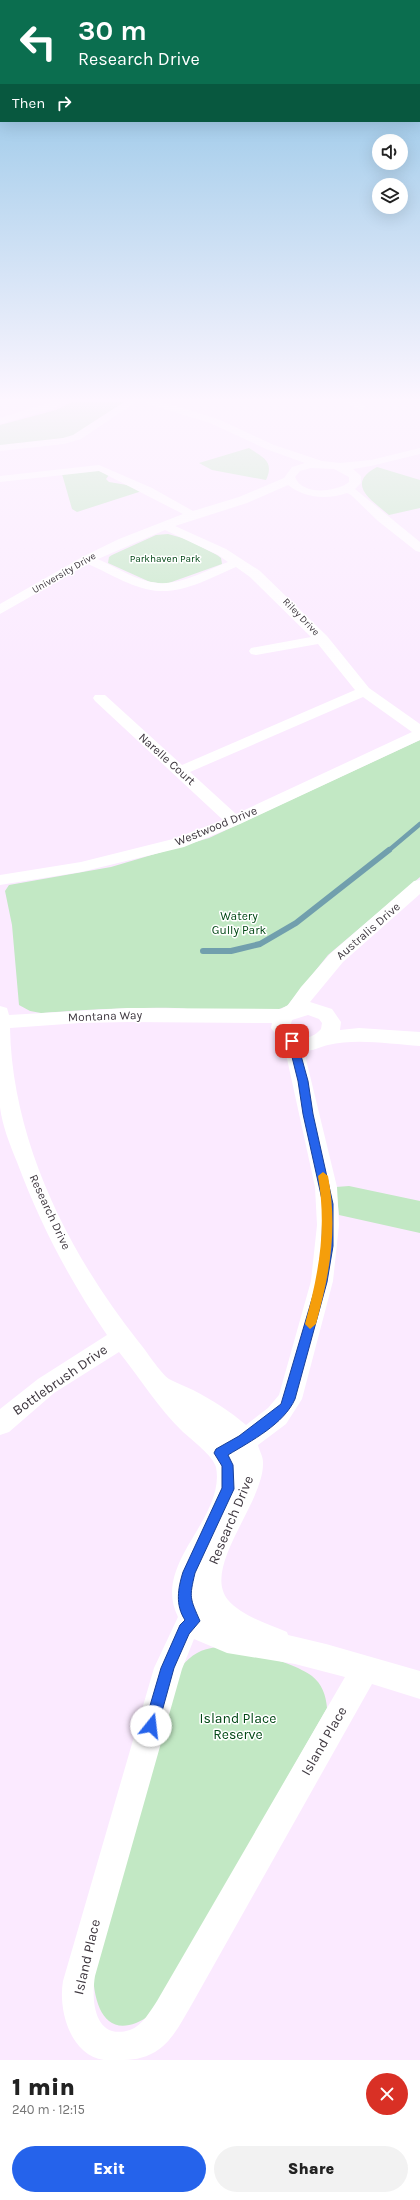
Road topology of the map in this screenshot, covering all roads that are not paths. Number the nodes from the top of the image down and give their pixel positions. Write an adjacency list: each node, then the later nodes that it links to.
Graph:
1 (162, 498): 7 (street)
2 (247, 498): 6 (street, University Drive)
3 (256, 498): 6 (street, University Drive)
4 (341, 498): 8 (street)
5 (361, 498): 8 (street)
6 (243, 500): 7 (street, University Drive)
7 (192, 515): 9 (street, University Drive)
8 (382, 518): 10 (street)
9 (164, 525): 11 (street, University Drive); 12 (street, Riley Drive)
10 (420, 548)
11 (88, 559): 12 (street); 13 (street, University Drive)
12 (238, 562): 14 (street, Riley Drive)
13 (0, 610)
14 (322, 639): 15 (street); 16 (street, Riley Drive)
15 (256, 651)
16 (364, 691): 18 (street, Riley Drive); 19 (street)
17 (100, 698): 19 (street, Narelle Court)
18 (420, 732): 20 (street, Westwood Drive)
19 (180, 771): 20 (street, Narelle Court)
20 (234, 821): 21 (street, Westwood Drive)
21 (0, 880)
22 (420, 885): 23 (street, Australis Drive)
23 (318, 979): 26 (street, Australis Drive); 27 (street)
24 (0, 1013): 25 (street, Research Drive)
25 (0, 1022): 26 (street, Montana Way); 29 (street, Research Drive)
26 (288, 1025): 27 (street); 27 (street); 30 (street)
27 (324, 1028): 28 (street); 30 (street)
28 (420, 1039)
29 (2, 1073): 31 (street, Research Drive)
30 (303, 1081): 34 (street)
31 (121, 1338): 32 (street, Research Drive); 33 (street, Bottlebrush Drive)
32 (162, 1386): 34 (street, Research Drive); 35 (street, Research Drive)
33 (0, 1424)
34 (243, 1440): 35 (street); 36 (street, Research Drive)
35 (220, 1453): 36 (street, Research Drive)
36 (203, 1611): 37 (street); 37 (street, Island Place)
37 (365, 1669): 38 (street)
38 (420, 1685)

